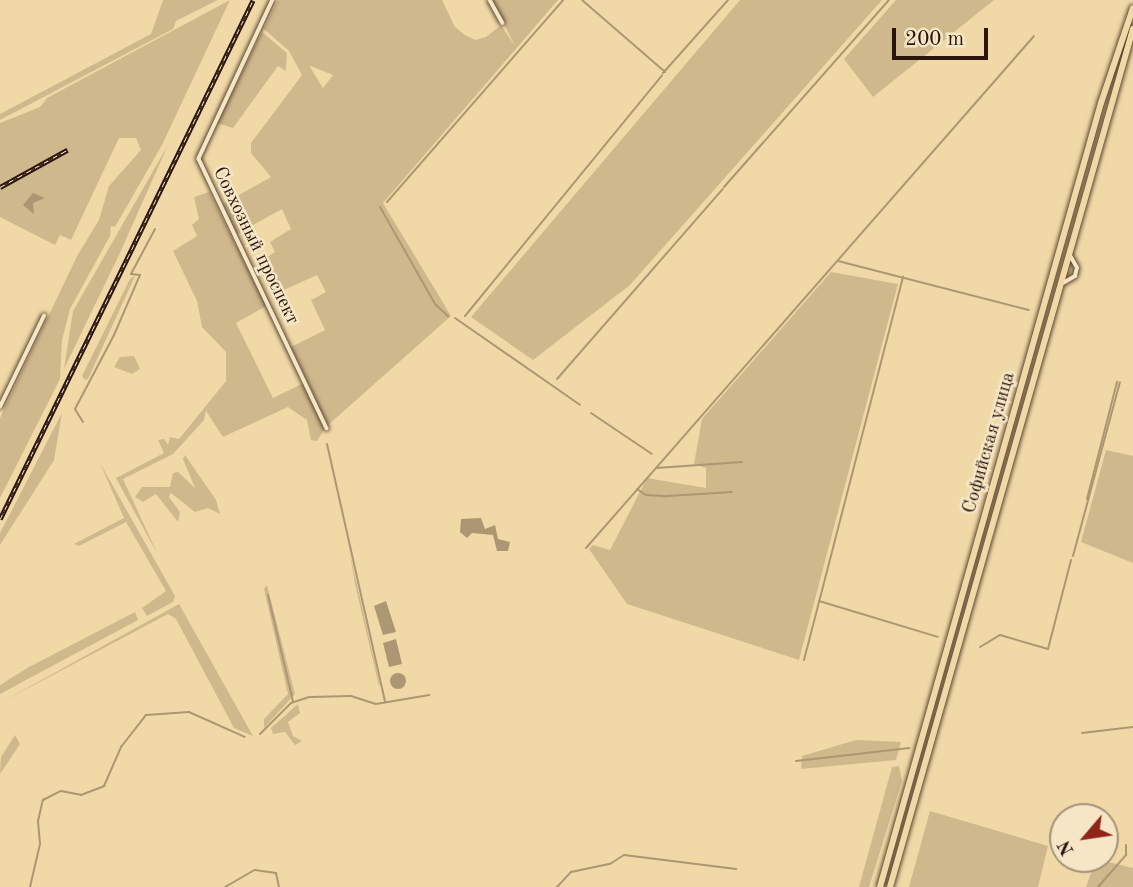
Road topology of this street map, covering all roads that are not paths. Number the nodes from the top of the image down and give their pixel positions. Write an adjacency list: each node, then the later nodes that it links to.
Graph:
1 (273, 0): 10 (street, Совхозный проспект)
2 (490, 0): 4 (street)
3 (1133, 8): 11 (main road, Софийская улица)
4 (503, 23)
5 (1133, 29): 6 (main road, Софийская улица)
6 (1074, 230): 7 (main road, Софийская улица); 7 (street)
7 (1054, 303): 12 (main road, Софийская улица)
8 (44, 316): 9 (street)
9 (0, 407)
10 (327, 428)
11 (880, 887)
12 (890, 887)

